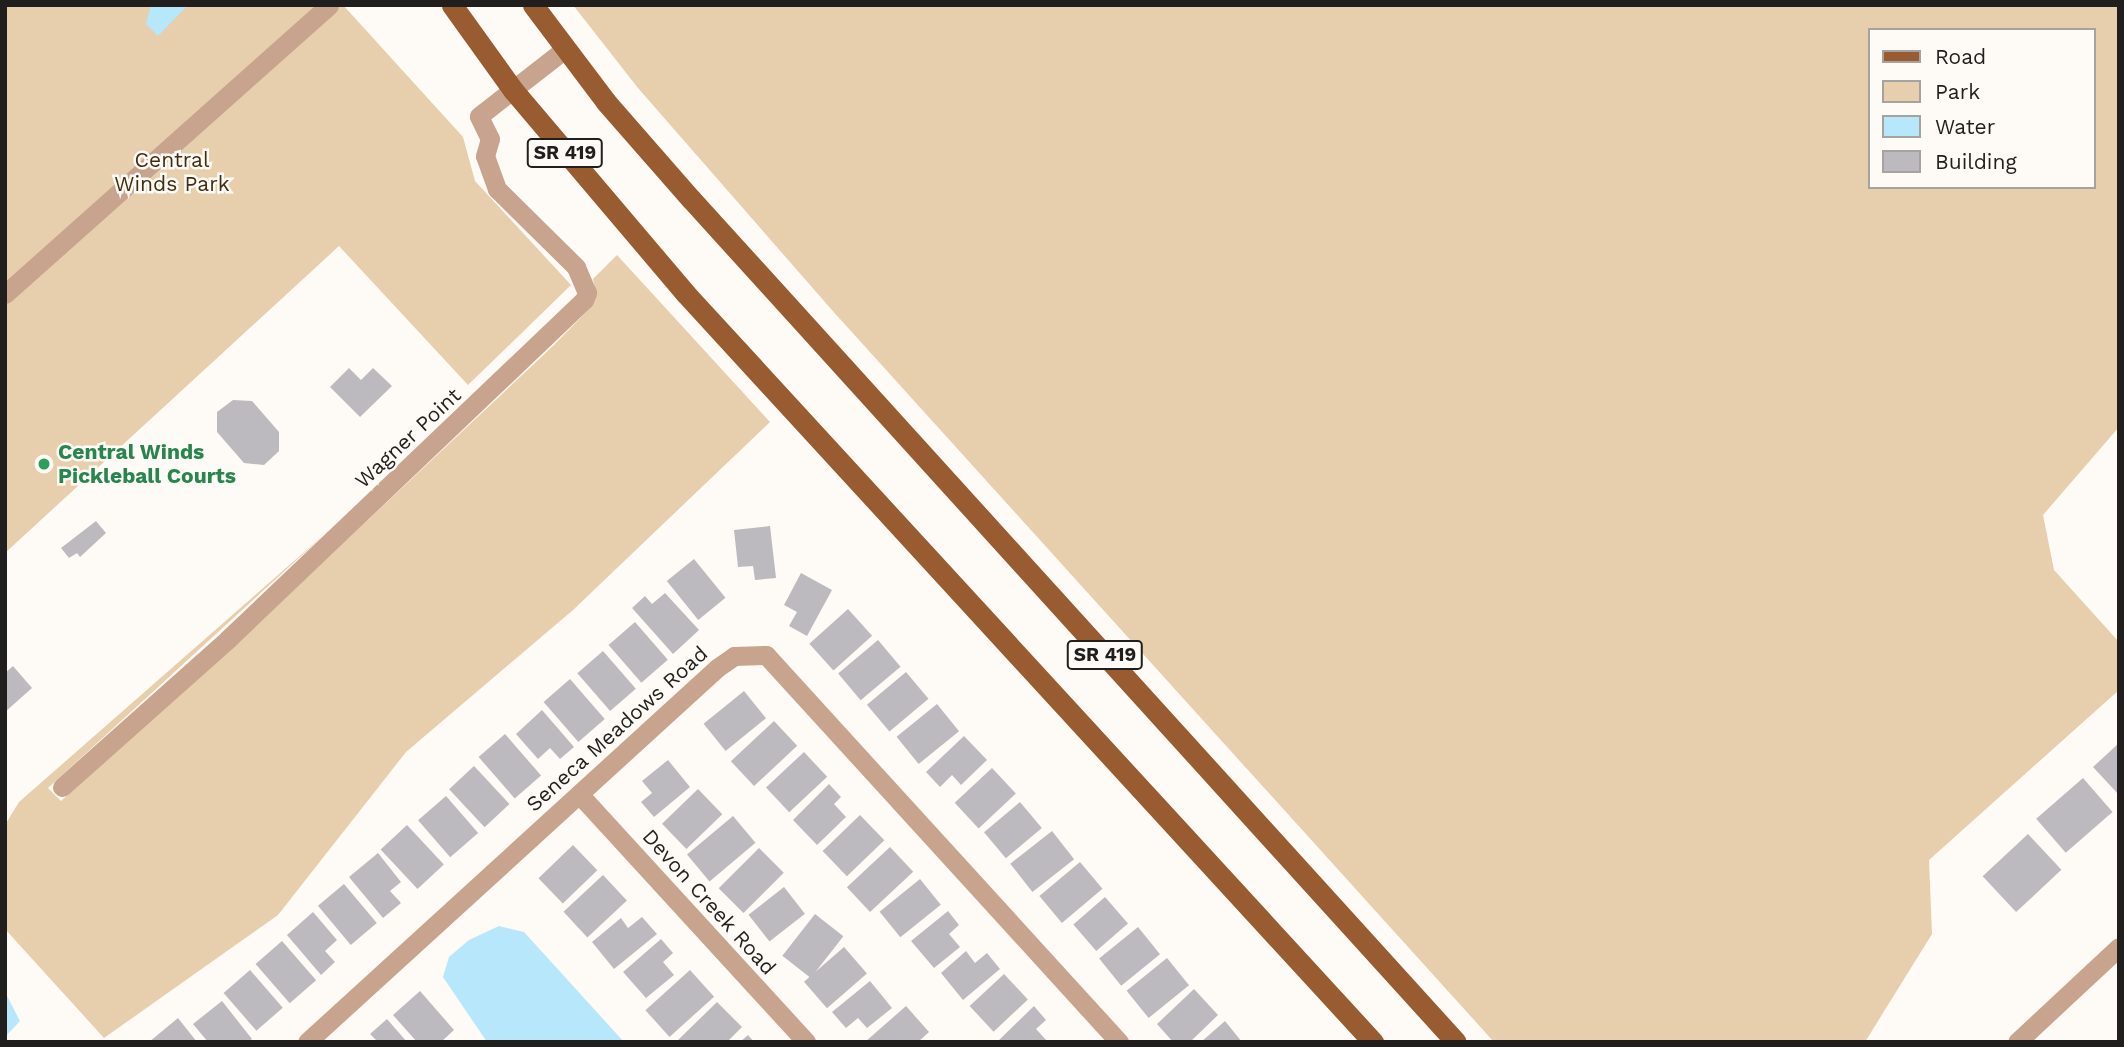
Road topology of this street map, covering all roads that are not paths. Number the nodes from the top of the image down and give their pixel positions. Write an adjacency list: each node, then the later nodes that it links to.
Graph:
1 (329, 5): 6 (street)
2 (452, 5): 5 (main road, SR 419)
3 (533, 5): 4 (main road, SR 419)
4 (565, 49): 5 (street); 14 (main road, SR 419)
5 (513, 90): 7 (street, Wagner Point); 13 (main road, SR 419)
6 (5, 294)
7 (62, 787)
8 (579, 794): 10 (street, Seneca Meadows Road); 11 (street, Seneca Meadows Road); 12 (street, Devon Creek Road)
9 (2119, 947): 15 (street)
10 (1108, 1038)
11 (307, 1042)
12 (806, 1042)
13 (1373, 1042)
14 (1456, 1042)
15 (2017, 1042)

